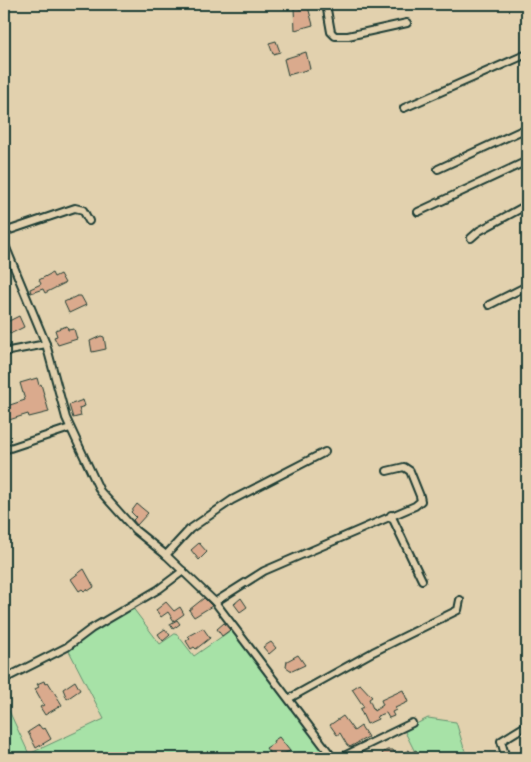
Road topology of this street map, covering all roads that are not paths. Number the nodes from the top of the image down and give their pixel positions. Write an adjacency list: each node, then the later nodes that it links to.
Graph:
1 (327, 4): 2 (street)
2 (407, 23)
3 (527, 54): 4 (street)
4 (404, 108)
5 (527, 128): 7 (street)
6 (527, 161): 9 (street)
7 (438, 169)
8 (527, 205): 12 (street)
9 (418, 212)
10 (89, 221): 11 (street)
11 (4, 232)
12 (471, 238)
13 (4, 243): 16 (street)
14 (527, 286): 15 (street)
15 (489, 304)
16 (46, 344): 17 (street); 18 (street)
17 (4, 352)
18 (70, 428): 19 (street); 23 (street)
19 (4, 450)
20 (325, 452): 23 (street)
21 (387, 470): 22 (street)
22 (391, 515): 25 (street); 27 (street)
23 (166, 556): 24 (street)
24 (183, 570): 27 (street); 28 (street)
25 (422, 580)
26 (460, 600): 29 (street)
27 (215, 602): 29 (street)
28 (4, 679)
29 (290, 698): 32 (street)
30 (412, 723): 33 (street)
31 (527, 725): 34 (street)
32 (333, 758)
33 (340, 758)
34 (506, 758)

